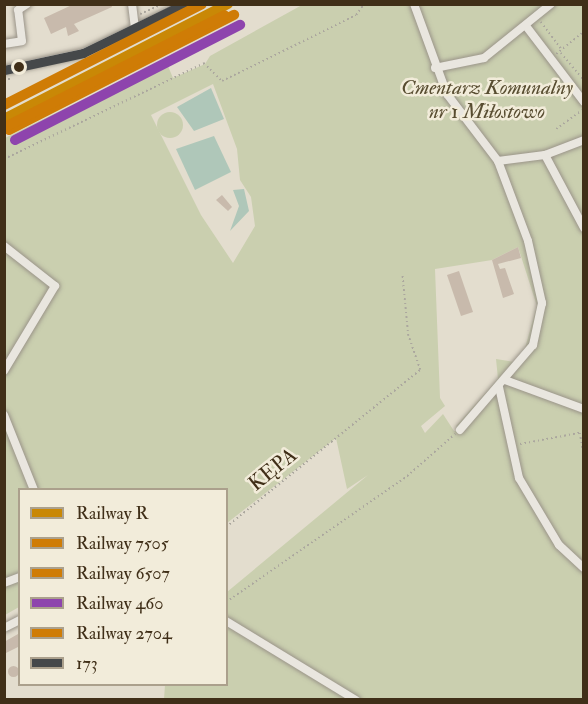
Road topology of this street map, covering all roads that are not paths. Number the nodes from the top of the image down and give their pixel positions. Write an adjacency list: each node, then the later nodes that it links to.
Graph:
1 (27, 4): 9 (street)
2 (185, 4): 8 (street)
3 (414, 4): 10 (street)
4 (550, 4): 7 (street)
5 (133, 10): 6 (street); 8 (street)
6 (123, 14)
7 (526, 26): 10 (street); 12 (street)
8 (135, 29): 11 (street)
9 (5, 42)
10 (435, 69): 15 (street)
11 (4, 70)
12 (580, 103)
13 (584, 140): 14 (street)
14 (545, 155): 15 (street); 16 (street)
15 (498, 161): 19 (street)
16 (584, 228)
17 (4, 246): 18 (street)
18 (4, 371)
19 (502, 384): 20 (street); 22 (street); 24 (street)
20 (584, 409)
21 (4, 416): 23 (street)
22 (460, 430)
23 (34, 488)
24 (584, 568)
25 (18, 578): 26 (street)
26 (4, 584)
27 (18, 621): 29 (street)
28 (228, 622): 30 (street)
29 (4, 628)
30 (356, 699)

